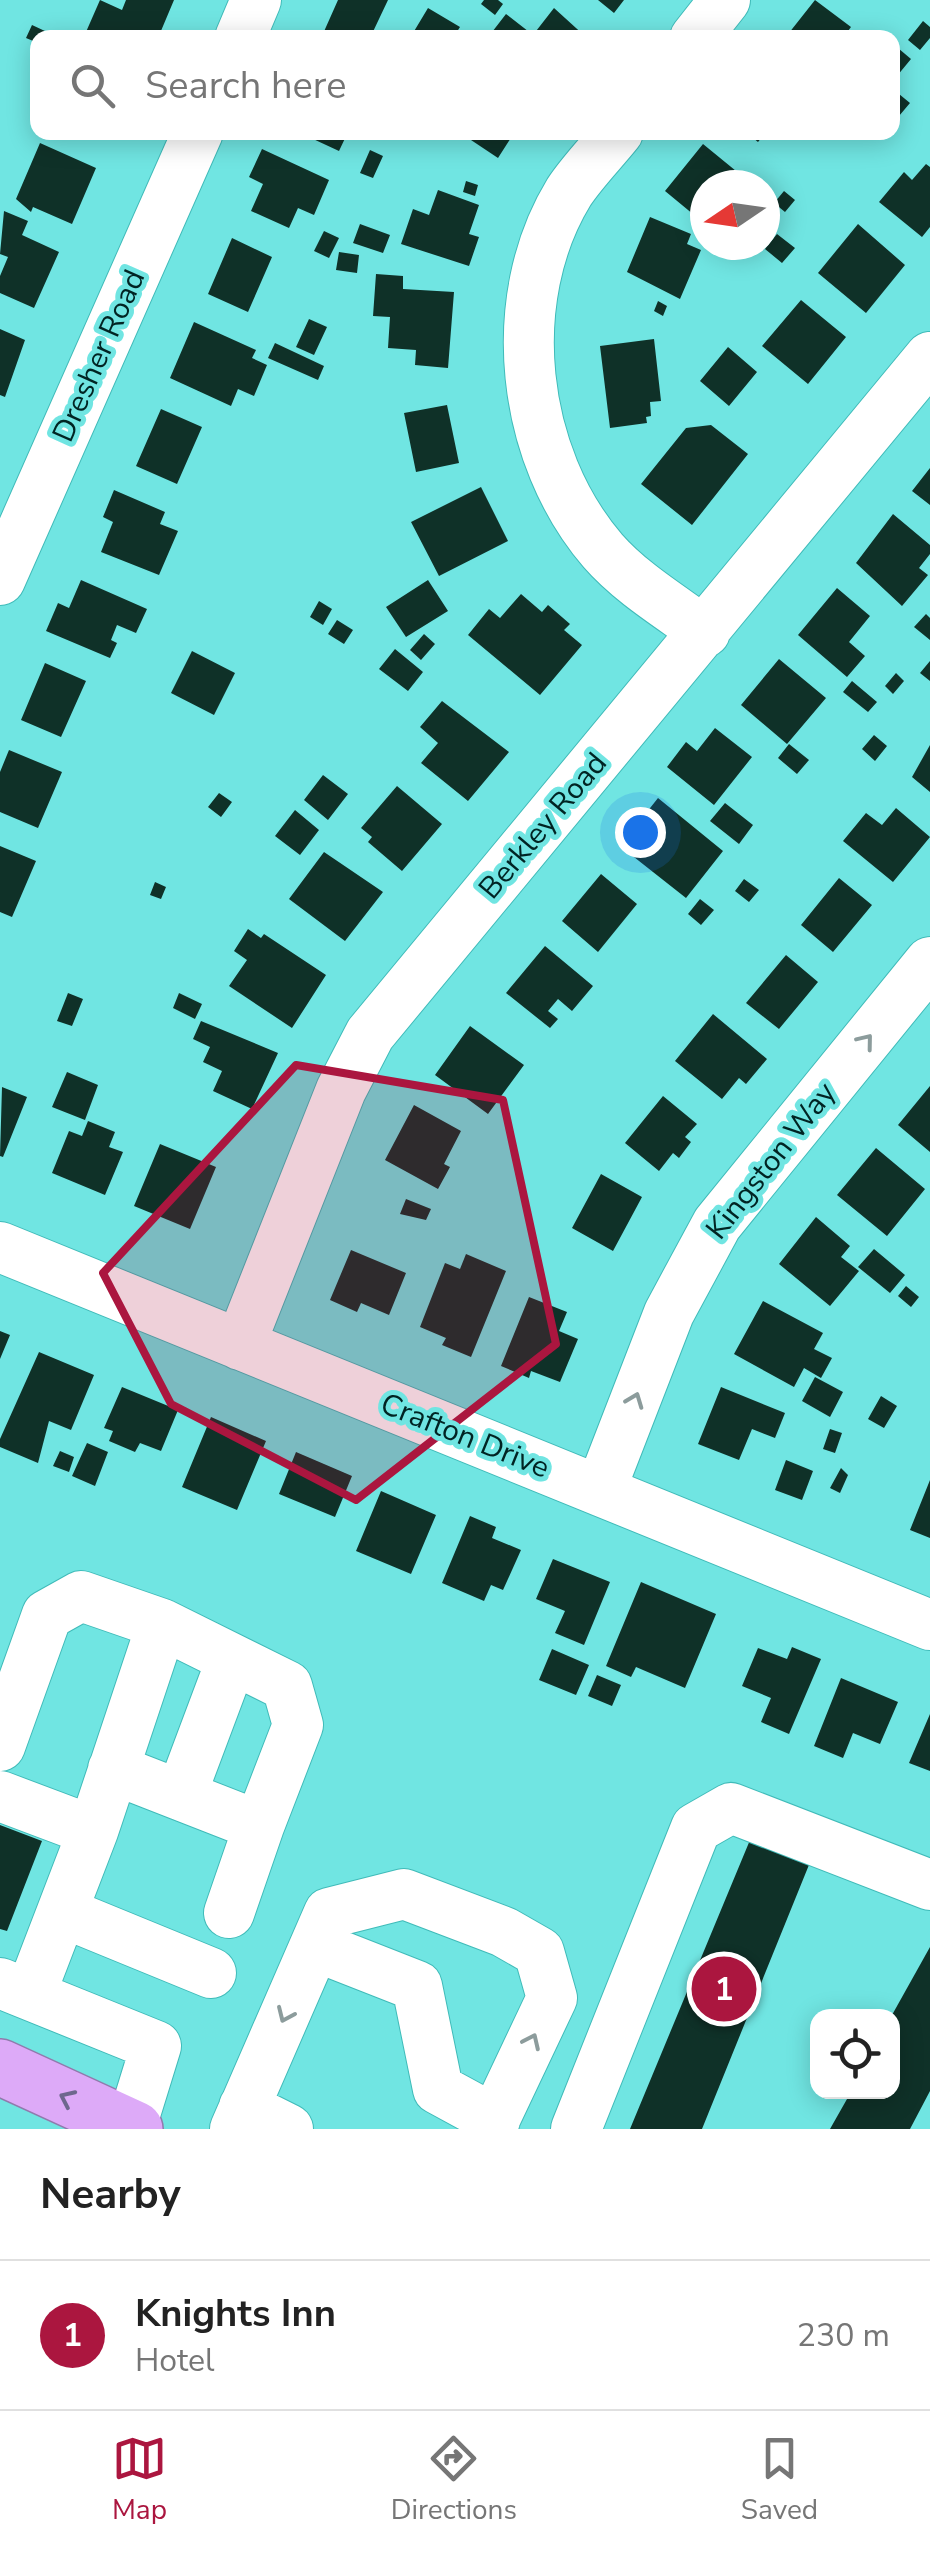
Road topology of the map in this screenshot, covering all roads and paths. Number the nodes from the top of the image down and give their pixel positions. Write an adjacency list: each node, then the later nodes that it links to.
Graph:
1 (256, 0): 3 (street)
2 (725, 0): 4 (street)
3 (243, 30)
4 (701, 30)
5 (194, 140): 8 (street, Dresher Road)
6 (611, 140): 9 (street)
7 (930, 357): 9 (street, Berkley Road)
8 (0, 580)
9 (705, 632): 12 (street, Berkley Road)
10 (930, 962): 13 (street, Kingston Way, one-way to 10)
11 (0, 1246): 12 (street, Crafton Drive)
12 (240, 1345): 13 (street, Crafton Drive)
13 (600, 1491): 15 (street, Crafton Drive)
14 (162, 1624): 16 (street); 17 (street); 18 (street)
15 (930, 1624)
16 (232, 1658): 19 (street); 21 (street)
17 (0, 1746)
18 (113, 1769): 19 (street); 22 (street)
19 (180, 1795): 21 (street)
20 (0, 1796): 22 (street)
21 (259, 1826): 25 (street)
22 (93, 1831): 24 (street)
23 (930, 1885): 34 (street)
24 (62, 1912): 27 (street); 28 (street)
25 (229, 1913)
26 (315, 1946): 30 (street, one-way to 30); 31 (street); 31 (street, one-way to 26)
27 (211, 1973)
28 (15, 1989): 32 (street)
29 (0, 2068): 32 (highway, one-way to 29)
30 (240, 2118): 33 (street)
31 (492, 2125)
32 (133, 2128)
33 (288, 2129)
34 (576, 2129)

